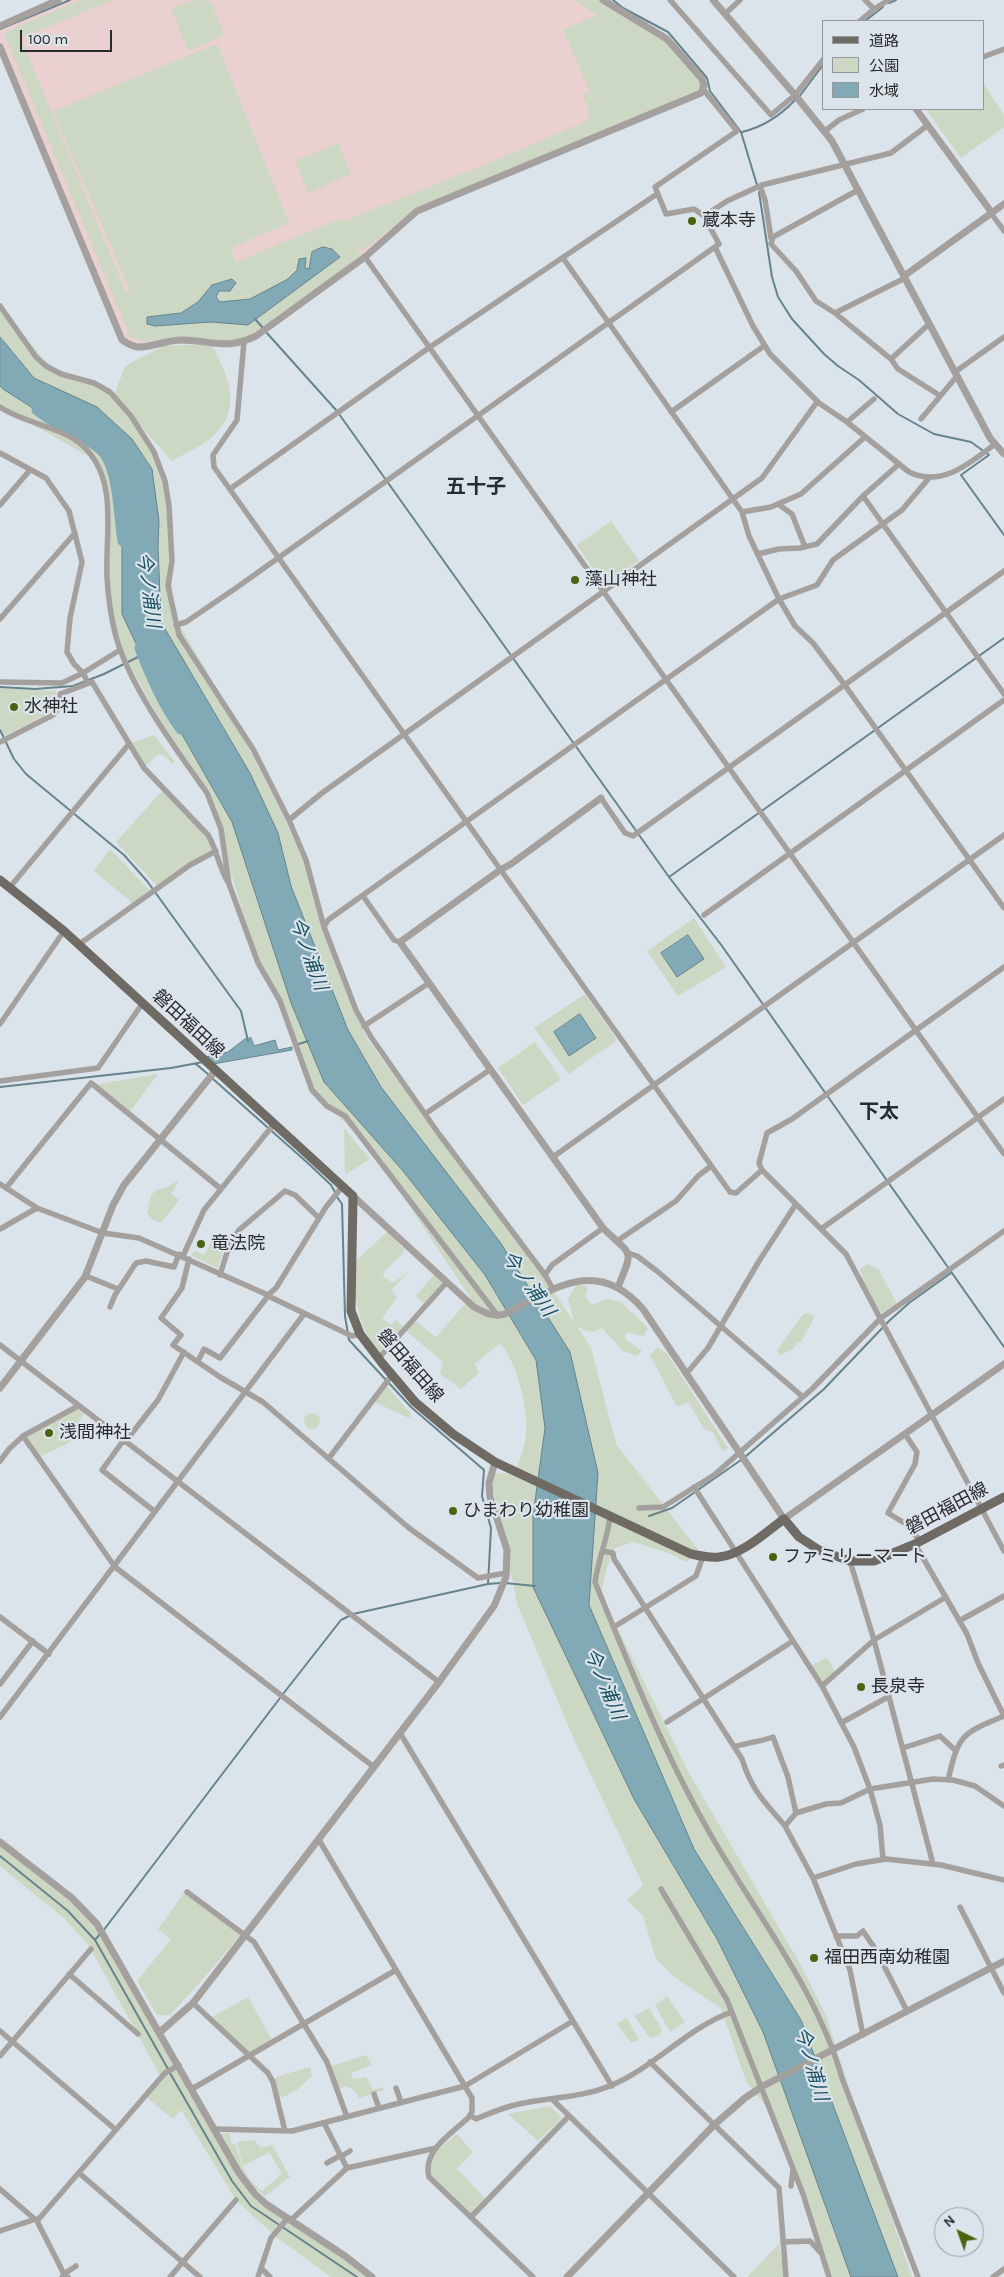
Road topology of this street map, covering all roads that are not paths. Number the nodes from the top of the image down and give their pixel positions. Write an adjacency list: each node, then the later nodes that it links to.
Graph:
1 (58, 0): 11 (street)
2 (603, 0): 16 (street)
3 (670, 0): 17 (street)
4 (712, 0): 9 (street)
5 (740, 0): 9 (street)
6 (866, 0): 8 (street)
7 (889, 0): 8 (street)
8 (874, 9): 10 (street)
9 (725, 14): 17 (street)
10 (861, 20)
11 (0, 26)
12 (0, 47): 40 (street)
13 (1004, 48): 14 (street)
14 (984, 57)
15 (822, 61): 17 (street)
16 (702, 89): 25 (street); 32 (street)
17 (795, 95): 21 (street)
18 (861, 110): 21 (street)
19 (917, 110): 20 (street)
20 (928, 125): 22 (street); 27 (street)
21 (825, 131): 22 (street)
22 (844, 165): 23 (street); 24 (street)
23 (760, 186): 28 (street); 30 (street)
24 (858, 190): 30 (street); 34 (street)
25 (657, 194): 28 (street); 33 (street)
26 (1004, 204): 27 (street)
27 (992, 213): 29 (street); 34 (street)
28 (704, 216): 31 (street)
29 (1004, 231)
30 (771, 238): 36 (street)
31 (715, 247): 37 (street); 41 (street)
32 (365, 257): 40 (street); 42 (street)
33 (563, 258): 37 (street); 42 (street)
34 (904, 277): 36 (street); 38 (street)
35 (1, 307): 76 (street)
36 (835, 313): 43 (street)
37 (608, 323): 49 (street); 50 (street)
38 (929, 324): 43 (street); 44 (street)
39 (1004, 337): 44 (street)
40 (244, 342): 60 (street)
41 (764, 346): 47 (street); 49 (street)
42 (430, 347): 50 (street); 60 (street)
43 (891, 359): 45 (street)
44 (956, 374): 45 (street); 54 (street)
45 (939, 395): 51 (street)
46 (874, 399): 52 (street)
47 (817, 402): 52 (street); 62 (street)
48 (0, 407): 77 (street)
49 (671, 412): 62 (street)
50 (478, 416): 70 (street); 72 (street)
51 (921, 418)
52 (847, 422): 53 (street)
53 (865, 437): 57 (street); 64 (street)
54 (995, 444): 56 (street); 59 (street)
55 (0, 453): 58 (street)
56 (1004, 454)
57 (899, 464): 59 (street); 61 (street)
58 (30, 470): 63 (street); 67 (street)
59 (929, 478): 66 (street)
60 (230, 490): 70 (street)
61 (863, 496): 66 (street); 68 (street)
62 (733, 499): 65 (street); 72 (street)
63 (0, 504)
64 (778, 504): 65 (street); 68 (street)
65 (742, 512): 69 (street)
66 (884, 524): 73 (street); 74 (street)
67 (75, 533): 75 (street); 78 (street)
68 (805, 547): 69 (street)
69 (758, 554): 73 (street)
70 (278, 558): 76 (street); 85 (street)
71 (1004, 571): 74 (street)
72 (604, 592): 79 (street); 85 (street)
73 (779, 599): 79 (street); 82 (street)
74 (946, 612): 82 (street); 83 (street)
75 (0, 619)
76 (176, 625): 91 (street)
77 (120, 650): 78 (street); 99 (street)
78 (82, 673): 80 (street); 81 (street)
79 (667, 680): 88 (street); 92 (street)
80 (0, 682)
81 (88, 684): 86 (street); 87 (street)
82 (844, 684): 88 (street); 89 (street)
83 (1004, 694)
84 (1004, 700): 89 (street)
85 (404, 734): 91 (street); 92 (street)
86 (0, 742)
87 (129, 744): 94 (street); 100 (street)
88 (729, 767): 90 (street); 95 (street)
89 (905, 770): 95 (street); 96 (street)
90 (601, 798): 97 (street)
91 (289, 820): 104 (street)
92 (467, 822): 97 (street); 101 (street)
93 (1004, 836): 96 (street)
94 (216, 851): 99 (street); 108 (street)
95 (789, 854): 103 (street); 107 (street)
96 (970, 860): 102 (street); 107 (street)
97 (500, 870): 106 (street); 118 (street)
98 (0, 880): 100 (main road, 磐田福田線)
99 (230, 884): 155 (street)
100 (10, 887): 105 (main road, 磐田福田線)
101 (363, 896): 104 (street); 106 (street)
102 (1004, 908)
103 (704, 915)
104 (324, 927): 113 (street)
105 (64, 931): 108 (main road, 磐田福田線); 112 (street)
106 (400, 942): 110 (street)
107 (854, 942): 114 (street); 118 (street)
108 (78, 945): 111 (main road, 磐田福田線)
109 (1004, 967): 114 (street)
110 (429, 983): 113 (street); 115 (street)
111 (142, 1004): 116 (main road, 磐田福田線); 117 (street)
112 (0, 1024)
113 (364, 1026): 120 (street)
114 (915, 1031): 121 (street); 127 (street)
115 (491, 1069): 120 (street); 125 (street)
116 (215, 1071): 122 (main road, 磐田福田線); 123 (street)
117 (0, 1081)
118 (654, 1085): 125 (street); 126 (street)
119 (1004, 1098): 121 (street)
120 (425, 1114): 146 (street)
121 (977, 1117): 124 (street); 138 (street)
122 (274, 1124): 129 (main road, 磐田福田線); 131 (street)
123 (160, 1139): 130 (street); 131 (street); 140 (street)
124 (1004, 1154)
125 (552, 1156): 137 (street)
126 (711, 1166): 127 (street); 141 (street)
127 (762, 1170): 133 (street)
128 (0, 1184): 130 (street)
129 (342, 1187): 132 (main road, 磐田福田線); 135 (street)
130 (6, 1188): 134 (street)
131 (221, 1189): 143 (street)
132 (354, 1196): 148 (street); 158 (main road, 磐田福田線)
133 (796, 1204): 138 (street); 157 (street)
134 (38, 1208): 136 (street); 140 (street)
135 (319, 1218): 145 (street); 152 (street)
136 (0, 1228)
137 (603, 1228): 141 (street); 146 (street)
138 (821, 1229): 156 (street)
139 (1004, 1231): 156 (street)
140 (103, 1233): 143 (street); 147 (street)
141 (617, 1241): 142 (street)
142 (628, 1253): 149 (street); 157 (street)
143 (181, 1255): 144 (street); 150 (street)
144 (189, 1259): 145 (street); 160 (street)
145 (220, 1275): 152 (street)
146 (546, 1275): 151 (street)
147 (86, 1276): 150 (street); 163 (street)
148 (448, 1282): 155 (street); 161 (street)
149 (618, 1287): 151 (street); 165 (street)
150 (118, 1289): 153 (street)
151 (553, 1289): 155 (street)
152 (266, 1295): 154 (street); 162 (street)
153 (110, 1307)
154 (304, 1314): 158 (street); 168 (street)
155 (502, 1315)
156 (881, 1318): 169 (street); 171 (street)
157 (720, 1327): 165 (street); 169 (street)
158 (360, 1334): 161 (main road, 磐田福田線)
159 (0, 1346): 163 (street)
160 (184, 1352): 162 (street); 174 (street)
161 (378, 1359): 166 (main road, 磐田福田線)
162 (198, 1360): 168 (street)
163 (21, 1361): 167 (street); 170 (street)
164 (1004, 1364): 171 (street)
165 (686, 1374): 175 (street)
166 (392, 1375): 176 (street); 178 (main road, 磐田福田線)
167 (0, 1388)
168 (245, 1392): 176 (street); 179 (street)
169 (803, 1397): 175 (street)
170 (78, 1406): 173 (street); 174 (street)
171 (933, 1414): 172 (street); 183 (street)
172 (905, 1434): 186 (street); 187 (street)
173 (24, 1436): 177 (street); 193 (street)
174 (124, 1442): 179 (street); 184 (street)
175 (738, 1453): 180 (street); 186 (street)
176 (329, 1458): 194 (street)
177 (0, 1461)
178 (495, 1462): 185 (main road, 磐田福田線); 194 (street)
179 (177, 1481): 184 (street); 205 (street)
180 (694, 1487): 182 (street); 188 (street)
181 (1004, 1497): 183 (main road, 磐田福田線)
182 (639, 1508)
183 (982, 1508): 187 (main road, 磐田福田線); 189 (street)
184 (154, 1511): 193 (street)
185 (610, 1518): 190 (street); 191 (main road, 磐田福田線)
186 (784, 1519): 188 (main road, 磐田福田線); 192 (main road, 磐田福田線)
187 (918, 1543): 192 (main road, 磐田福田線); 196 (street)
188 (736, 1551): 191 (main road, 磐田福田線); 202 (street)
189 (1004, 1551)
190 (603, 1552): 197 (street); 200 (street)
191 (703, 1556): 197 (street)
192 (850, 1561): 201 (street)
193 (115, 1567): 204 (street); 218 (street)
194 (506, 1573): 205 (street)
195 (1004, 1596): 199 (street)
196 (946, 1597): 199 (street); 201 (street)
197 (645, 1607): 200 (street); 209 (street)
198 (1, 1619): 203 (street)
199 (960, 1621): 210 (street)
200 (614, 1627): 252 (street)
201 (874, 1640): 207 (street); 208 (street)
202 (793, 1641): 207 (street); 209 (street)
203 (32, 1642): 204 (street); 206 (street)
204 (49, 1654): 211 (street)
205 (439, 1682): 214 (street)
206 (0, 1684)
207 (822, 1686): 213 (street)
208 (888, 1697): 213 (street); 216 (street)
209 (704, 1699): 212 (street); 215 (street)
210 (1004, 1716): 217 (street)
211 (0, 1717)
212 (667, 1722)
213 (841, 1723): 221 (street)
214 (400, 1733): 218 (street); 245 (street)
215 (734, 1747): 223 (street); 224 (street)
216 (903, 1748): 217 (street); 220 (street)
217 (956, 1750): 219 (street)
218 (374, 1767): 225 (street)
219 (948, 1780): 220 (street); 222 (street)
220 (912, 1781): 221 (street); 228 (street)
221 (870, 1789): 223 (street); 227 (street)
222 (1004, 1806)
223 (796, 1813): 224 (street)
224 (785, 1826): 229 (street)
225 (319, 1840): 234 (street); 239 (street)
226 (0, 1842): 248 (street)
227 (883, 1859): 228 (street); 229 (street)
228 (933, 1864): 230 (street)
229 (813, 1878): 235 (street)
230 (1004, 1880)
231 (661, 1889): 244 (street)
232 (187, 1892): 234 (street)
233 (960, 1907): 238 (street)
234 (246, 1936): 242 (street); 246 (street)
235 (836, 1936): 243 (street); 250 (street)
236 (91, 1949): 240 (street)
237 (1004, 1961): 238 (street)
238 (991, 1968): 241 (street); 243 (street)
239 (396, 1970): 246 (street); 257 (street)
240 (70, 1974): 249 (street); 251 (street)
241 (1004, 1993)
242 (192, 2002): 248 (street); 253 (street)
243 (907, 2011): 250 (street)
244 (732, 2012): 255 (street); 259 (street)
245 (573, 2021): 257 (street); 258 (street)
246 (304, 2024): 253 (street); 268 (street)
247 (0, 2031): 251 (street)
248 (160, 2032): 256 (street)
249 (138, 2034)
250 (863, 2034): 252 (street)
251 (12, 2041): 254 (street); 272 (street)
252 (833, 2049): 259 (street); 306 (street)
253 (249, 2055): 261 (street); 273 (street)
254 (0, 2056)
255 (650, 2062): 258 (street); 270 (street)
256 (178, 2066): 261 (street); 272 (street)
257 (465, 2086): 264 (street); 266 (street)
258 (612, 2086): 263 (street)
259 (762, 2087): 270 (street); 278 (street)
260 (396, 2088): 264 (street)
261 (192, 2089): 271 (street)
262 (374, 2094): 265 (street)
263 (552, 2099): 266 (street); 267 (street)
264 (401, 2102): 265 (street)
265 (379, 2108): 268 (street)
266 (470, 2115): 274 (street)
267 (569, 2116): 283 (street); 285 (street)
268 (347, 2117): 269 (street)
269 (324, 2123): 273 (street); 276 (street)
270 (714, 2125): 283 (street); 289 (street)
271 (215, 2129): 273 (street); 286 (street)
272 (116, 2130): 280 (street)
273 (285, 2131)
274 (436, 2148): 279 (street); 285 (street)
275 (350, 2151): 276 (street)
276 (341, 2156): 277 (street); 279 (street)
277 (327, 2163)
278 (793, 2167): 281 (street); 290 (street)
279 (348, 2168): 286 (street)
280 (79, 2173): 287 (street); 291 (street)
281 (791, 2186)
282 (0, 2189): 287 (street)
283 (648, 2194): 302 (street); 303 (street)
284 (236, 2200): 291 (street)
285 (471, 2217): 301 (street)
286 (289, 2219): 293 (street); 300 (street)
287 (36, 2220): 288 (street); 295 (street)
288 (0, 2231)
289 (783, 2242): 290 (street); 304 (street)
290 (823, 2256): 305 (street)
291 (183, 2262): 296 (street); 297 (street)
292 (76, 2266): 295 (street)
293 (261, 2268): 298 (street); 299 (street)
294 (1004, 2269): 307 (street)
295 (65, 2276)
296 (170, 2277)
297 (200, 2277)
298 (258, 2277)
299 (270, 2277)
300 (372, 2277)
301 (533, 2277)
302 (568, 2277)
303 (734, 2277)
304 (786, 2277)
305 (828, 2277)
306 (918, 2277)
307 (993, 2277)

